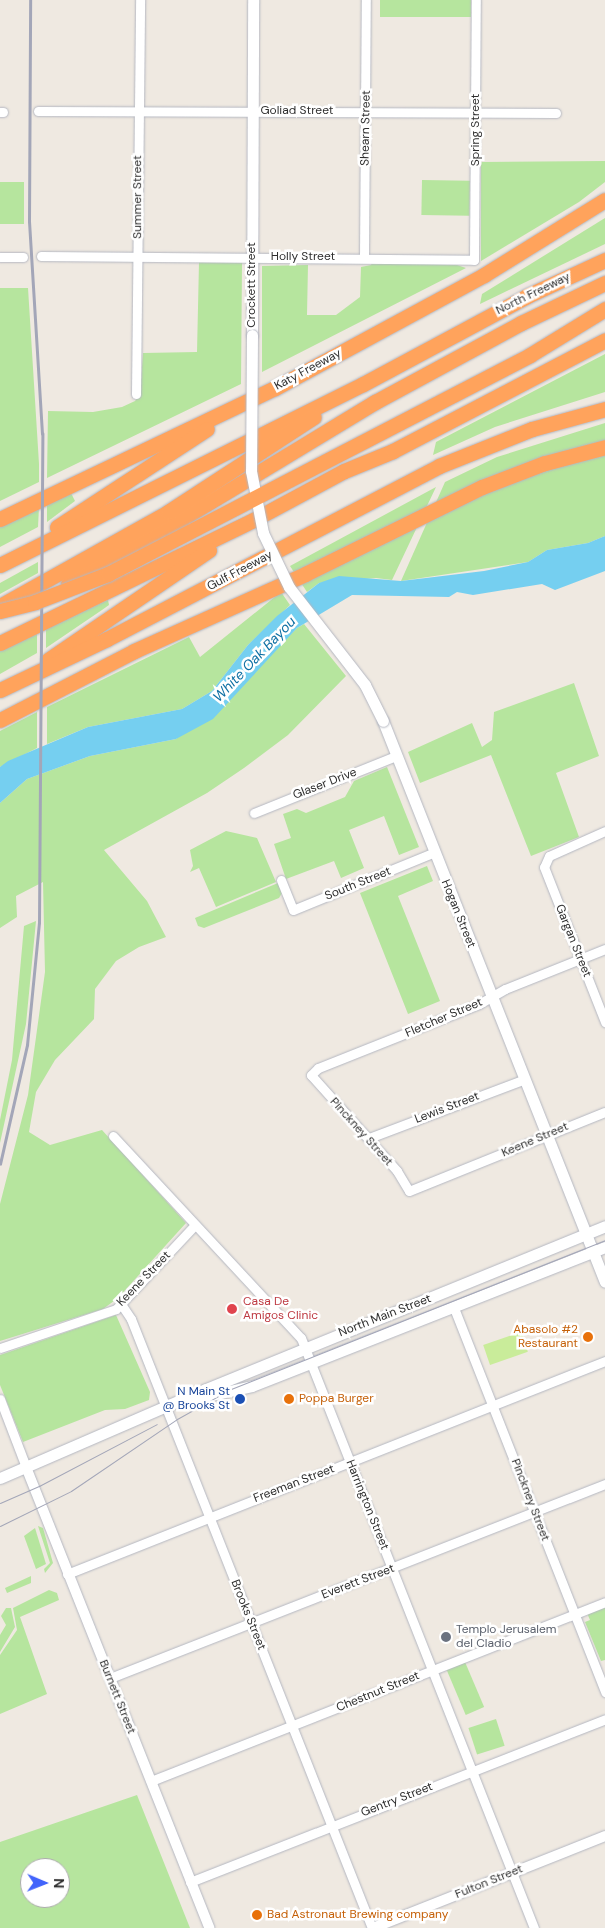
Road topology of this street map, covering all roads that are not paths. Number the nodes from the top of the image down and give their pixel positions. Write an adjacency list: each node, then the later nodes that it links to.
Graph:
1 (140, 0): 8 (street, Summer Street)
2 (253, 0): 6 (main road, Crockett Street)
3 (366, 0): 7 (street, Shearn Street)
4 (476, 0): 9 (street, Spring Street)
5 (38, 111): 8 (street, Goliad Street)
6 (253, 111): 7 (street, Goliad Street); 8 (street, Goliad Street); 16 (main road, Crockett Street)
7 (366, 111): 9 (street, Goliad Street); 17 (street, Shearn Street)
8 (138, 112): 15 (street, Summer Street)
9 (476, 112): 10 (street, Goliad Street); 18 (street, Spring Street)
10 (556, 114)
11 (605, 200): 24 (highway, Katy Freeway)
12 (0, 256): 14 (street)
13 (41, 256): 15 (street, Holly Street)
14 (23, 257)
15 (138, 257): 16 (street, Holly Street); 25 (street, Summer Street)
16 (252, 257): 17 (street, Holly Street); 31 (main road, Crockett Street, bridge)
17 (364, 257): 18 (street, Holly Street)
18 (474, 260)
19 (605, 260): 23 (highway, North Freeway)
20 (605, 283): 34 (highway)
21 (605, 309): 33 (highway, bridge)
22 (605, 340): 29 (highway)
23 (363, 384): 30 (highway); 32 (highway)
24 (275, 388): 28 (highway, Katy Freeway); 30 (highway)
25 (136, 394)
26 (605, 409): 36 (highway, Gulf Freeway)
27 (605, 446): 37 (highway)
28 (0, 519)
29 (253, 520): 35 (highway); 36 (highway)
30 (0, 564)
31 (277, 566): 38 (main road, Hogan Street, bridge)
32 (0, 606)
33 (0, 612)
34 (0, 619)
35 (0, 643)
36 (2, 689)
37 (0, 720)
38 (396, 756): 39 (street, Glaser Drive); 41 (main road, Hogan Street)
39 (254, 812)
40 (605, 832): 44 (street, Gargan Street)
41 (433, 853): 42 (street, South Street); 45 (main road, Hogan Street)
42 (281, 880)
43 (605, 949): 44 (street, Fletcher Street)
44 (580, 958): 45 (street, Fletcher Street); 46 (street, Gargan Street)
45 (492, 997): 47 (street, Fletcher Street); 48 (main road, Hogan Street)
46 (605, 1022)
47 (311, 1075): 52 (street, Pinckney Street)
48 (525, 1078): 51 (main road, Hogan Street); 52 (street, Lewis Street)
49 (605, 1112): 51 (street, Keene Street)
50 (114, 1136): 54 (street, Harrington Street)
51 (547, 1136): 53 (street, Keene Street); 56 (main road, Hogan Street)
52 (369, 1138): 53 (street, Pinckney Street)
53 (409, 1191)
54 (196, 1226): 60 (street, Keene Street); 63 (street, Harrington Street)
55 (605, 1226): 56 (main road, North Main Street)
56 (586, 1234): 58 (main road, Hogan Street); 63 (main road, North Main Street)
57 (605, 1247): 58 (main road, North Main Street)
58 (593, 1251): 59 (main road, Hogan Street); 61 (main road, North Main Street)
59 (605, 1282)
60 (121, 1304): 62 (street, Keene Street); 68 (street, Brooks Street)
61 (454, 1308): 65 (main road, North Main Street); 67 (street, Pinckney Street)
62 (0, 1348)
63 (305, 1348): 65 (street, Harrington Street); 68 (main road, North Main Street)
64 (605, 1361): 67 (street, Freeman Street)
65 (311, 1362): 68 (main road, North Main Street); 69 (street, Harrington Street)
66 (0, 1399): 70 (street)
67 (492, 1405): 69 (street, Freeman Street); 73 (street, Pinckney Street)
68 (166, 1407): 70 (main road, North Main Street); 74 (street, Brooks Street)
69 (350, 1462): 74 (street, Freeman Street); 75 (street, Harrington Street)
70 (26, 1467): 71 (main road, North Main Street); 76 (street, Burnett Street)
71 (0, 1478)
72 (605, 1484): 73 (street, Everett Street)
73 (534, 1512): 75 (street, Everett Street); 78 (street, Pinckney Street)
74 (210, 1518): 76 (street, Freeman Street); 79 (street, Brooks Street)
75 (393, 1568): 79 (street, Everett Street); 80 (street, Harrington Street)
76 (67, 1574): 81 (street, Burnett Street)
77 (605, 1602): 78 (street, Chestnut Street)
78 (574, 1614): 80 (street, Chestnut Street); 82 (street, Pinckney Street)
79 (252, 1623): 81 (street, Everett Street); 84 (street, Brooks Street)
80 (433, 1670): 84 (street, Chestnut Street); 85 (street, Harrington Street)
81 (110, 1678): 86 (street, Burnett Street)
82 (605, 1692)
83 (605, 1719): 85 (street, Gentry Street)
84 (292, 1726): 86 (street, Chestnut Street); 87 (street, Brooks Street)
85 (473, 1771): 87 (street, Gentry Street); 89 (street, Harrington Street)
86 (151, 1781): 90 (street, Burnett Street)
87 (332, 1825): 90 (street, Gentry Street); 92 (street, Brooks Street)
88 (605, 1836): 89 (street, Fulton Street)
89 (513, 1873): 92 (street, Fulton Street); 93 (street, Harrington Street)
90 (190, 1882): 91 (street, Burnett Street)
91 (209, 1928)
92 (373, 1928)
93 (534, 1928)

